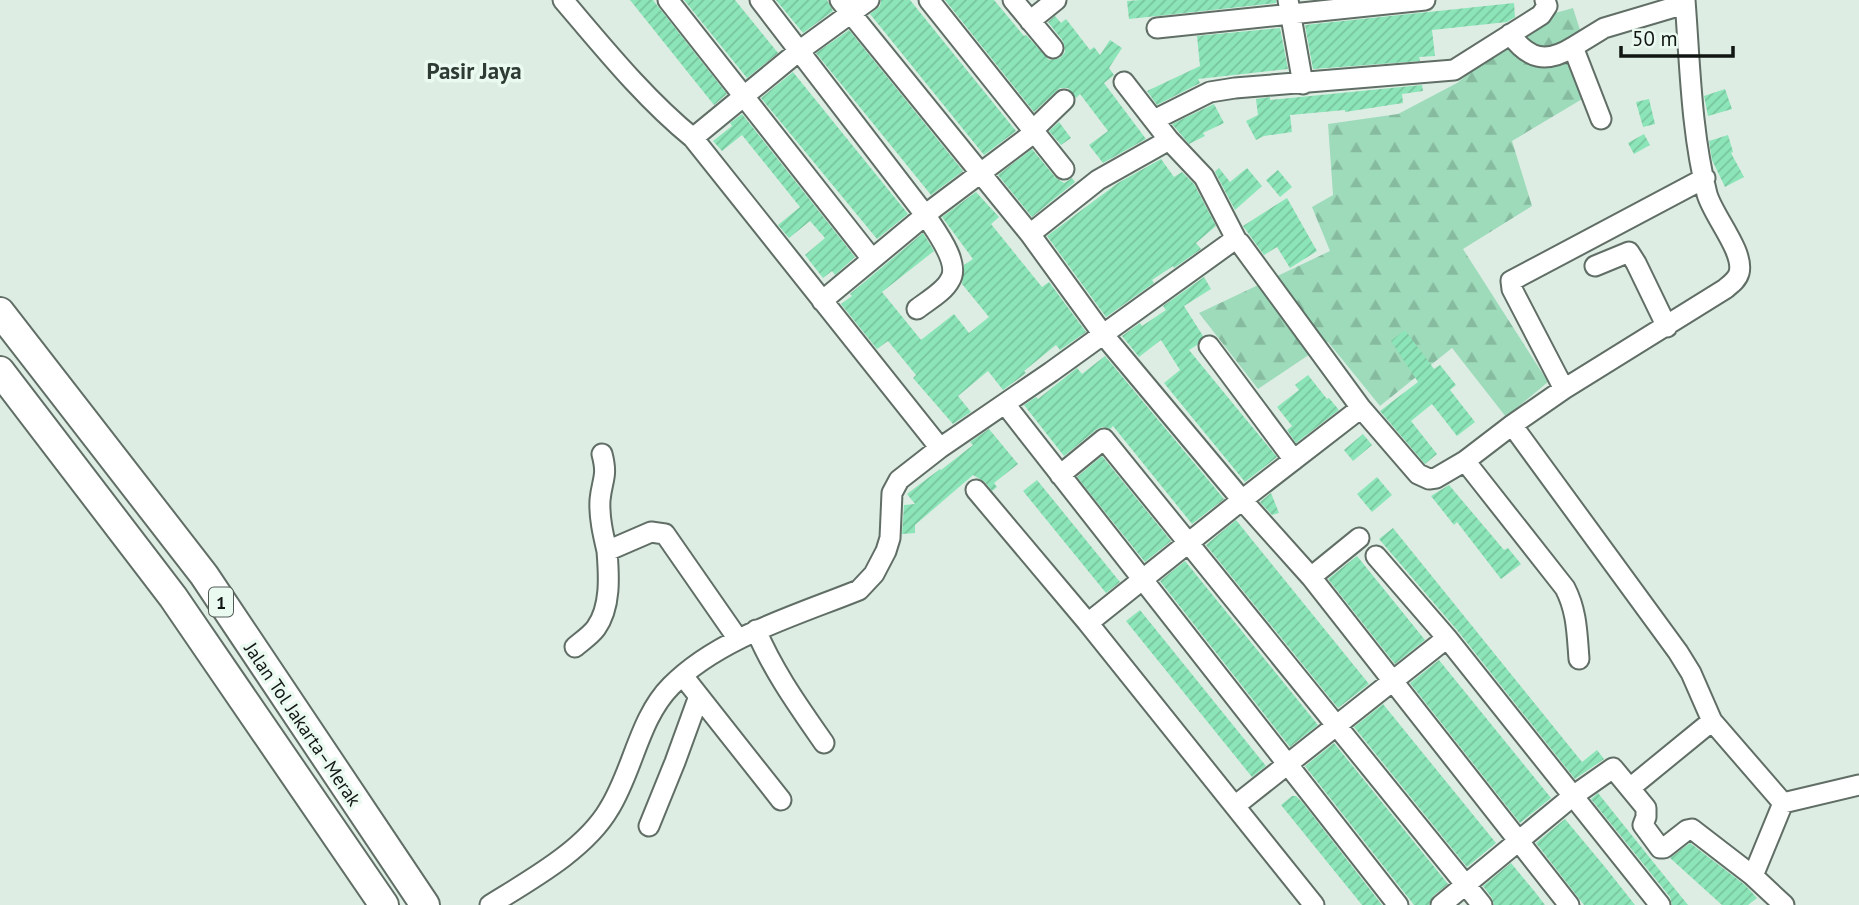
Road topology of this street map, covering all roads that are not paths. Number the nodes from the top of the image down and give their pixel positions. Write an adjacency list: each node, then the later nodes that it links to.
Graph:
1 (563, 0): 26 (street)
2 (668, 0): 21 (street)
3 (760, 0): 18 (street)
4 (869, 0): 11 (street)
5 (929, 0): 25 (street)
6 (1013, 0): 13 (street)
7 (1055, 0): 13 (street)
8 (1425, 0): 12 (street)
9 (1545, 0): 15 (street)
10 (1685, 2): 16 (street); 30 (street)
11 (845, 6): 18 (street); 29 (street)
12 (1289, 8): 14 (street); 20 (street)
13 (1030, 21): 17 (street)
14 (1157, 28)
15 (1510, 34): 16 (street); 20 (street)
16 (1573, 47): 23 (street)
17 (1053, 48)
18 (799, 51): 21 (street); 31 (street)
19 (1124, 82): 24 (street)
20 (1303, 84): 24 (street)
21 (744, 98): 26 (street); 34 (street)
22 (1064, 100): 25 (street)
23 (1601, 119)
24 (1154, 121): 27 (street)
25 (1032, 131): 28 (street); 29 (street)
26 (693, 138): 36 (street)
27 (1169, 140): 32 (street); 33 (street)
28 (1064, 169)
29 (980, 174): 31 (street); 32 (street)
30 (1705, 178): 39 (street); 43 (street)
31 (926, 216): 34 (street); 37 (street)
32 (1030, 234): 40 (street)
33 (1236, 239): 40 (street); 45 (street)
34 (872, 259): 36 (street)
35 (1595, 266): 39 (street)
36 (822, 301): 47 (street)
37 (917, 309)
38 (0, 312): 85 (highway, Jalan Tol Jakarta–Merak / 1)
39 (1667, 327): 43 (street)
40 (1102, 334): 44 (street); 53 (street)
41 (1209, 346): 49 (street)
42 (0, 372): 84 (highway, Jalan Tol Jakarta–Merak / 1)
43 (1564, 390): 46 (street)
44 (1005, 404): 47 (street); 51 (street)
45 (1361, 408): 49 (street); 50 (street)
46 (1512, 425): 50 (street); 69 (street)
47 (940, 449): 61 (street)
48 (602, 454): 56 (street)
49 (1294, 460): 53 (street)
50 (1465, 461): 65 (street)
51 (1060, 475): 55 (street); 59 (street)
52 (976, 490): 60 (street)
53 (1241, 500): 55 (street); 58 (street)
54 (1359, 538): 58 (street)
55 (1189, 543): 59 (street); 70 (street)
56 (607, 551): 63 (street); 64 (street)
57 (1376, 556): 62 (street)
58 (1311, 577): 67 (street)
59 (1142, 579): 60 (street); 72 (street)
60 (1088, 623): 78 (street)
61 (757, 631): 63 (street); 71 (street)
62 (1447, 638): 67 (street); 75 (street)
63 (738, 639): 66 (street)
64 (575, 647)
65 (1579, 659)
66 (683, 676): 68 (street); 86 (street)
67 (1393, 680): 70 (street); 80 (street)
68 (699, 696): 76 (street); 79 (street)
69 (1712, 721): 74 (street); 77 (street)
70 (1336, 724): 72 (street); 82 (street)
71 (824, 743)
72 (1288, 764): 78 (street); 88 (street)
73 (1859, 785): 77 (street)
74 (1630, 788): 75 (street); 81 (street)
75 (1573, 796): 80 (street); 92 (street)
76 (781, 800)
77 (1783, 803): 81 (street)
78 (1236, 805): 87 (street)
79 (649, 825)
80 (1518, 840): 82 (street); 91 (street)
81 (1754, 876): 83 (street)
82 (1466, 885): 89 (street); 90 (street)
83 (1772, 901)
84 (384, 905)
85 (425, 905)
86 (490, 905)
87 (1314, 905)
88 (1398, 905)
89 (1441, 905)
90 (1482, 905)
91 (1569, 905)
92 (1660, 905)

